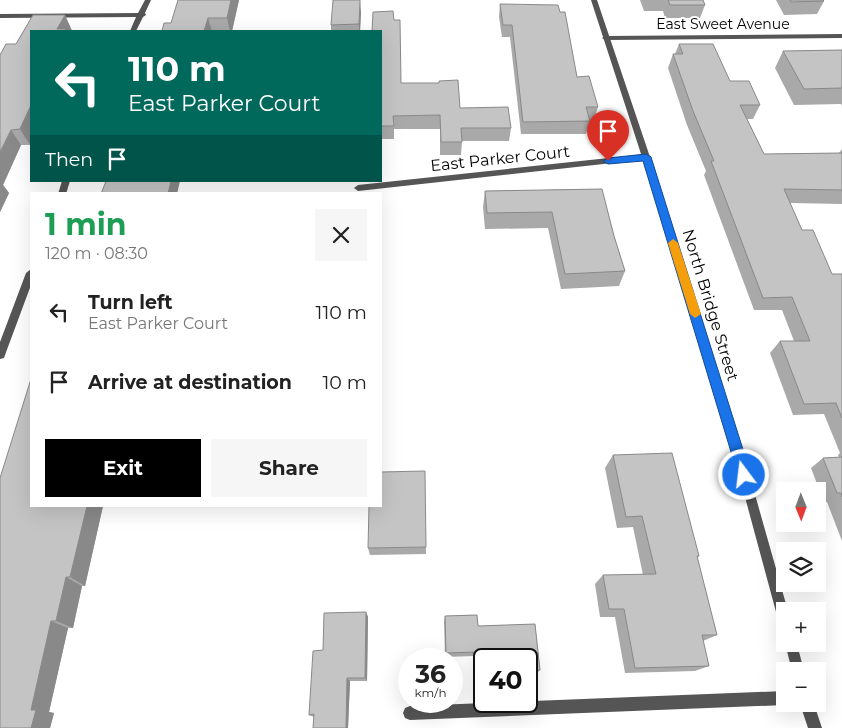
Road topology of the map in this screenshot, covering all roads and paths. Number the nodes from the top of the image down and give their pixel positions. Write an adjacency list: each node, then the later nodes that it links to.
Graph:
1 (148, 0): 3 (street)
2 (594, 0): 7 (street, North Bridge Street)
3 (143, 15): 4 (street); 5 (street)
4 (0, 16)
5 (135, 30)
6 (842, 36): 7 (street, East Sweet Avenue)
7 (605, 38): 8 (street, North Bridge Street)
8 (646, 157): 9 (street, East Parker Court); 12 (street, North Bridge Street)
9 (358, 188)
10 (30, 276): 11 (street)
11 (0, 355)
12 (779, 602)
13 (776, 698): 14 (street)
14 (463, 711)
15 (810, 712): 16 (street)
16 (815, 728)

